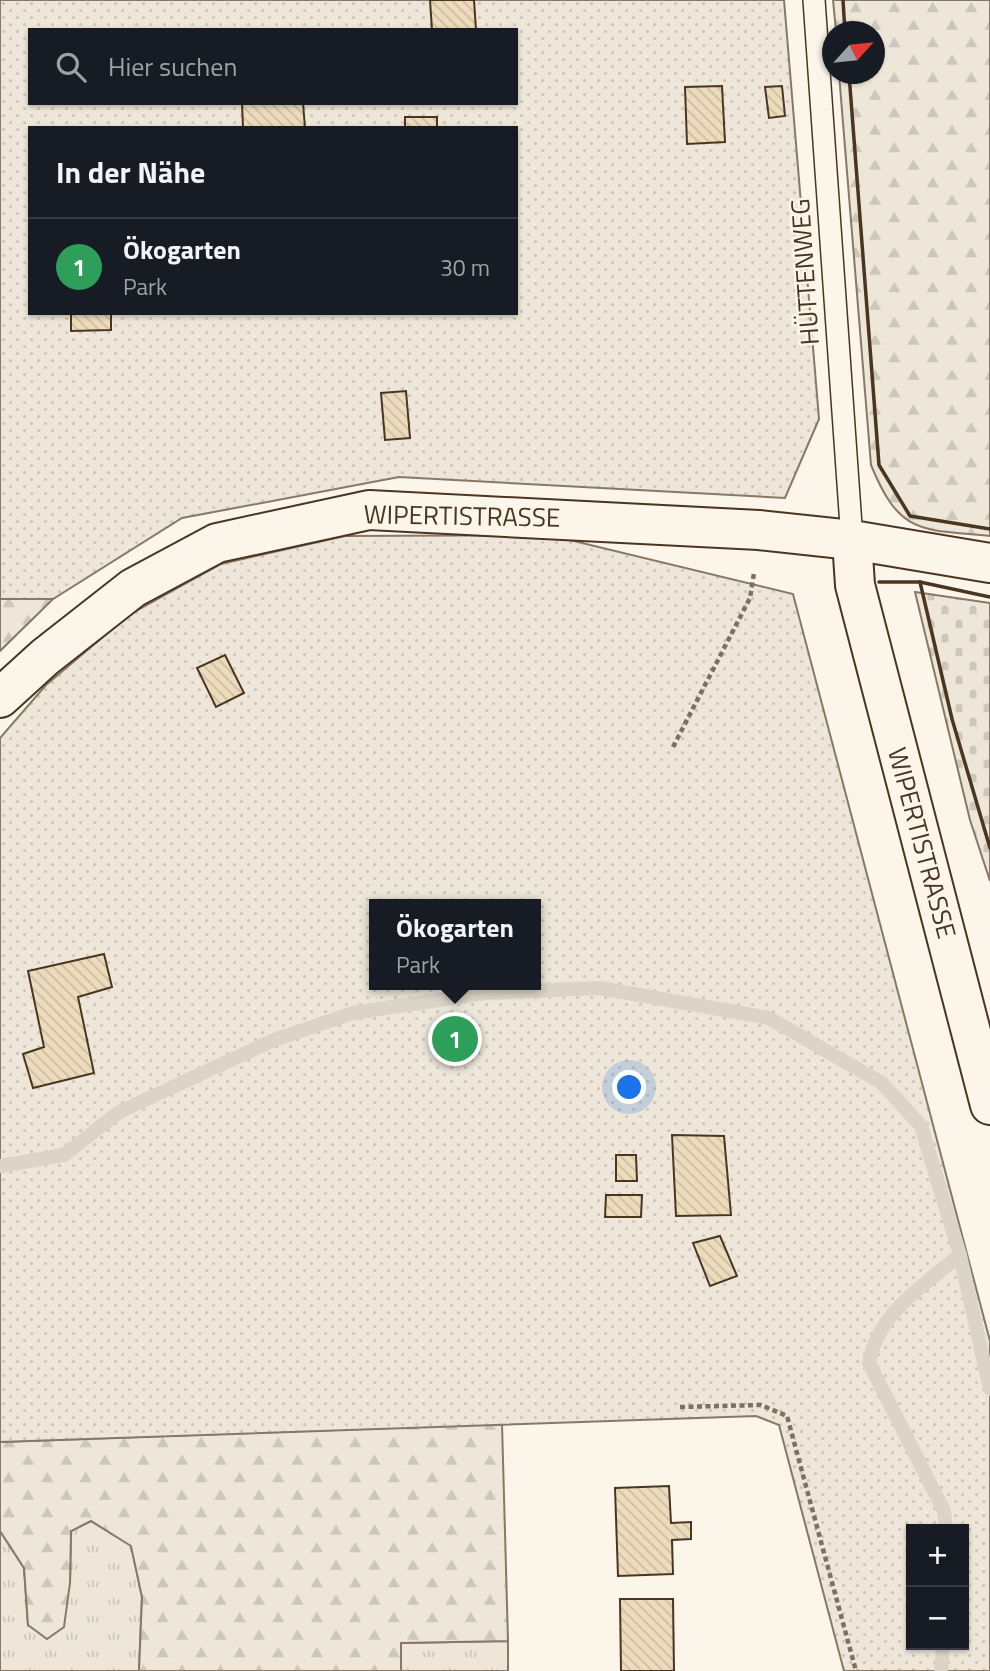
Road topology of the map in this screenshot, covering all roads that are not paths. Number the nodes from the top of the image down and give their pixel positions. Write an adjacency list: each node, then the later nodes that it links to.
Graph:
1 (814, 0): 2 (lane, HÜTTENWEG)
2 (852, 540): 3 (street, WIPERTISTRASSE); 4 (street, WIPERTISTRASSE); 5 (street, WIPERTISTRASSE)
3 (990, 563)
4 (0, 698)
5 (990, 1105)

